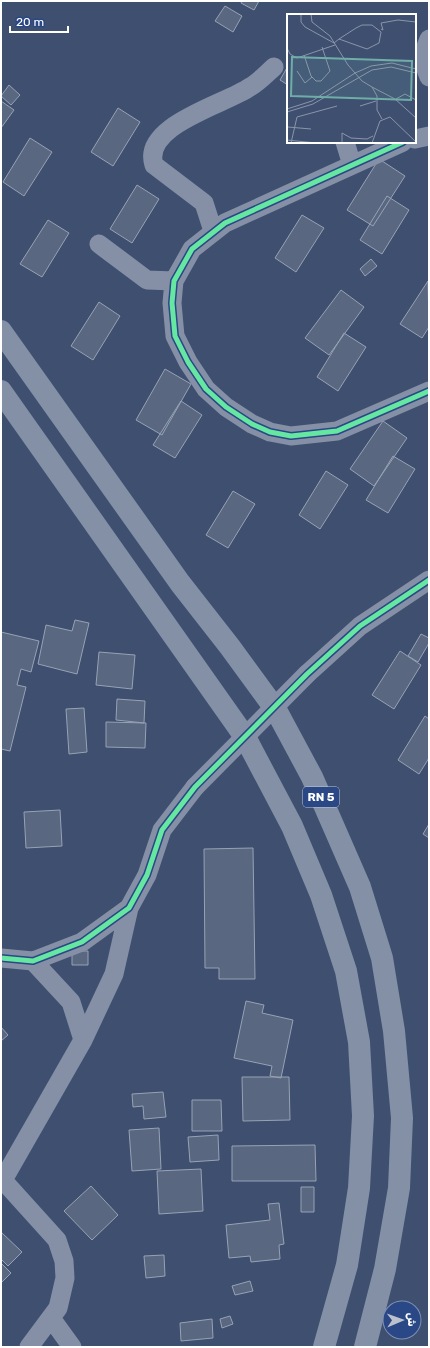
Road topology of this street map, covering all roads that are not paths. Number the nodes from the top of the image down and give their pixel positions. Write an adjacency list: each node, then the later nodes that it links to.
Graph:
1 (429, 39): 3 (street)
2 (274, 67): 9 (street)
3 (429, 78)
4 (429, 136): 5 (street)
5 (416, 139)
6 (345, 143): 8 (street)
7 (401, 143): 8 (street)
8 (352, 164): 9 (street)
9 (213, 231): 11 (street)
10 (99, 244): 11 (street)
11 (174, 281): 14 (street)
12 (1, 331): 25 (highway, RN 5)
13 (1, 391): 24 (highway, RN 5)
14 (429, 391)
15 (429, 580): 16 (street, bridge)
16 (130, 908): 18 (street); 19 (street)
17 (1, 958): 18 (street)
18 (33, 960): 19 (street)
19 (83, 1040): 20 (street)
20 (1, 1178): 21 (street)
21 (51, 1318): 22 (street); 23 (street)
22 (29, 1347)
23 (72, 1347)
24 (324, 1347)
25 (365, 1347)

